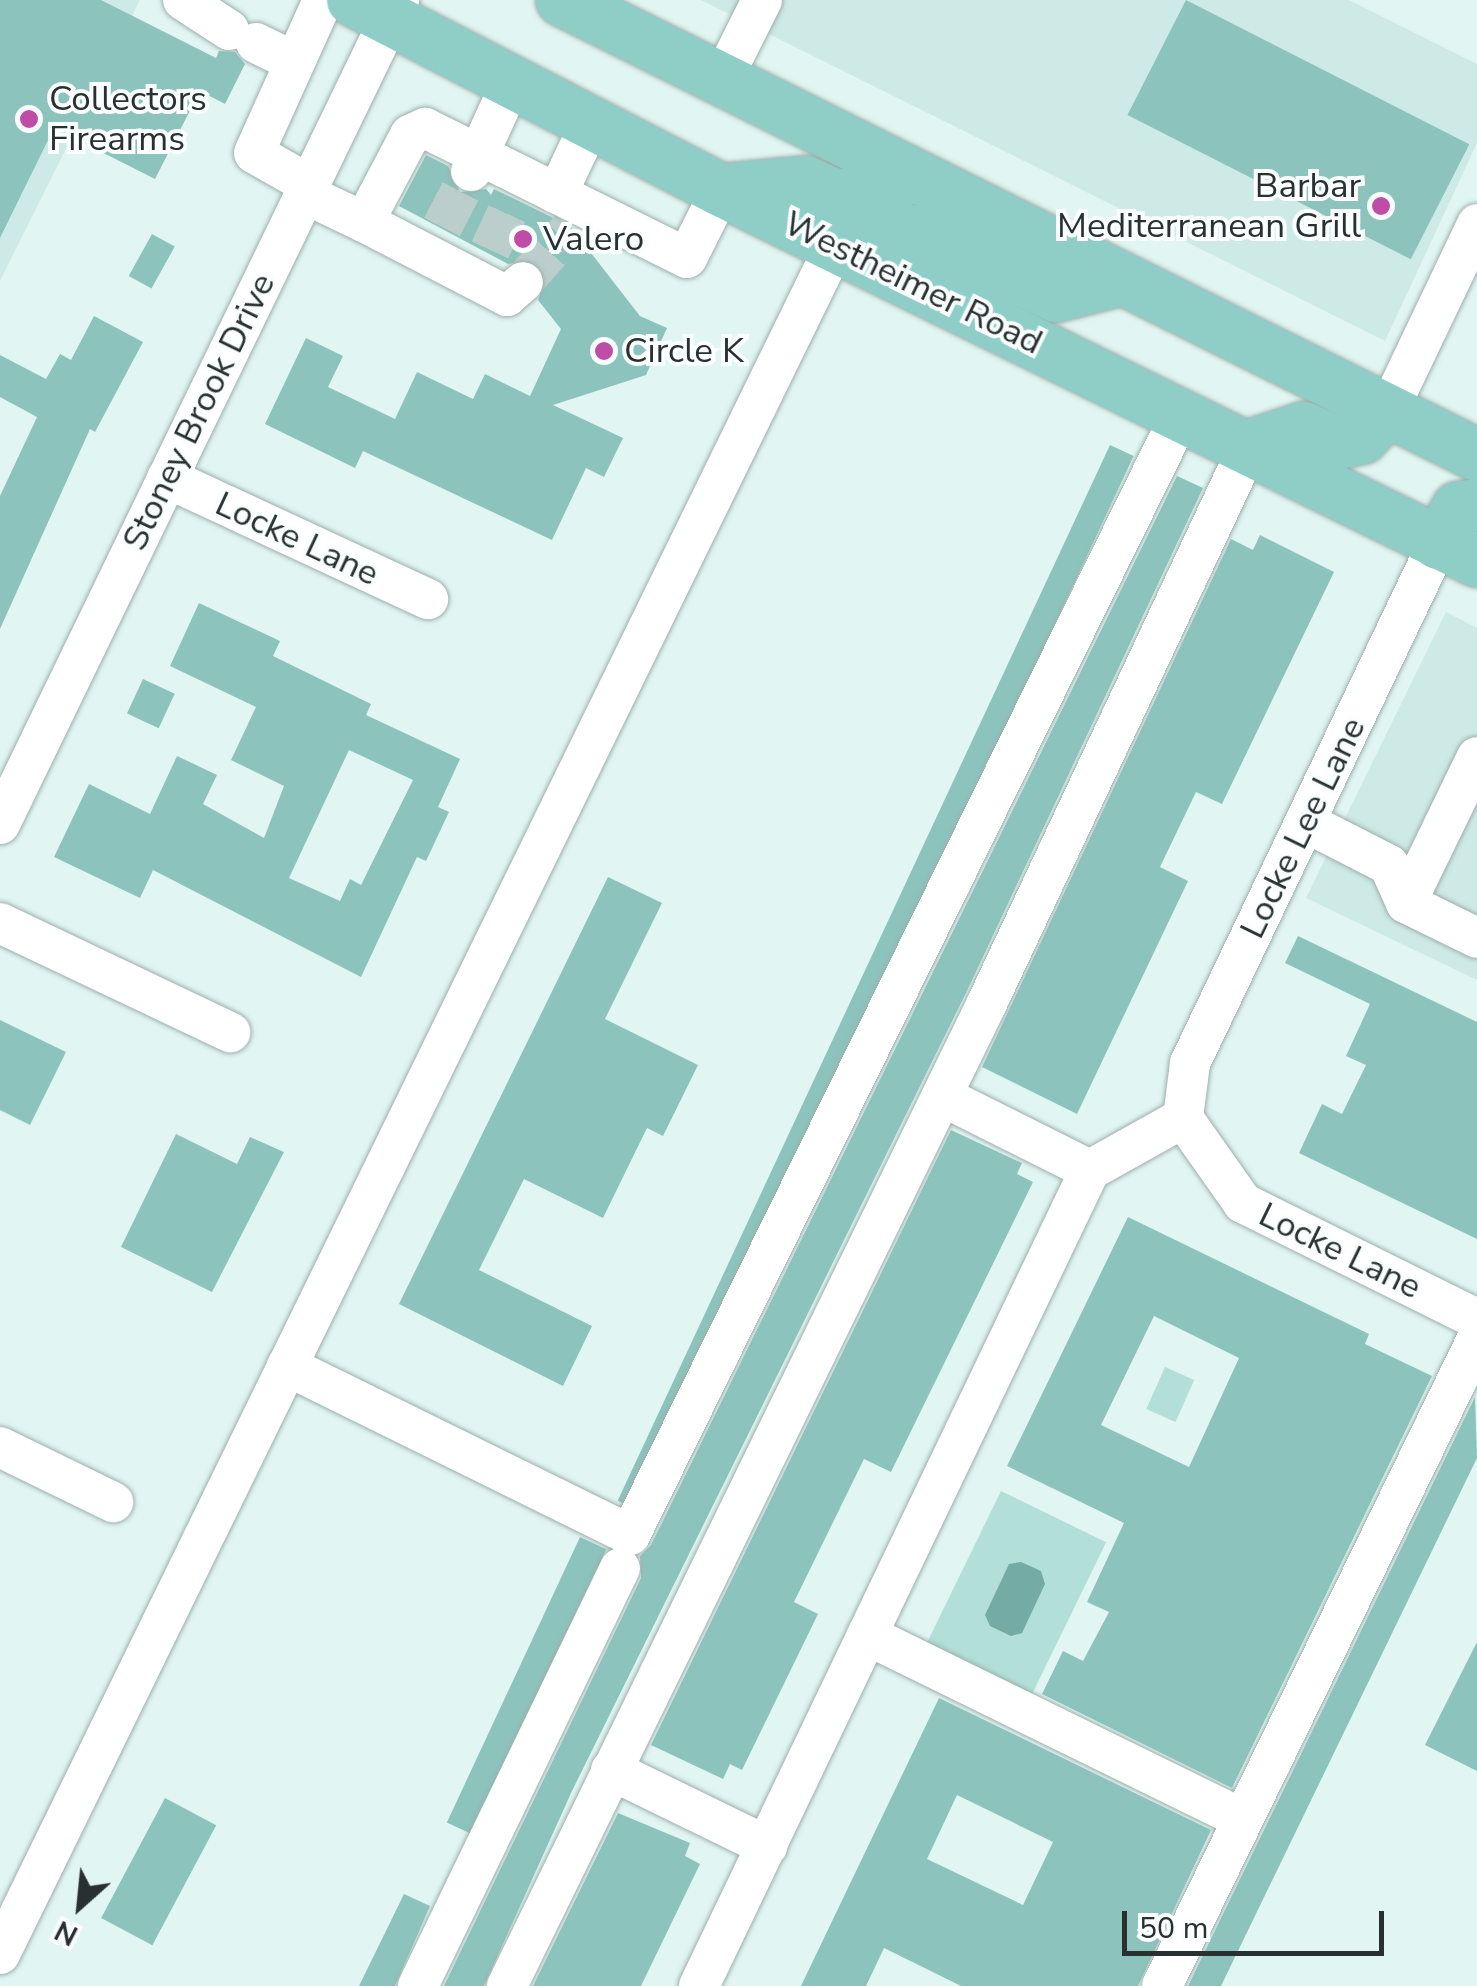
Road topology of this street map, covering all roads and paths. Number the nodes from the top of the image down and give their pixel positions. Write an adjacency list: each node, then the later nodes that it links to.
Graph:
1 (183, 0): 6 (street)
2 (323, 0): 6 (street)
3 (562, 0): 8 (main road)
4 (762, 0): 8 (street)
5 (381, 6): 7 (main road, Westheimer Road); 12 (street, Stoney Brook Drive)
6 (293, 61): 12 (street)
7 (512, 80): 9 (main road, Westheimer Road); 10 (street)
8 (722, 80): 11 (main road)
9 (592, 120): 13 (main road, Westheimer Road); 14 (street)
10 (475, 162): 14 (street); 15 (street)
11 (911, 177): 13 (main road); 18 (main road)
12 (307, 190): 15 (street); 24 (street, Stoney Brook Drive)
13 (722, 190): 14 (street); 17 (main road, Westheimer Road)
14 (553, 199)
15 (364, 222): 19 (street)
16 (1477, 224): 20 (street)
17 (836, 244): 18 (main road); 21 (main road, Westheimer Road); 40 (street)
18 (1120, 280): 20 (main road)
19 (523, 282)
20 (1388, 411): 22 (main road); 23 (main road)
21 (1181, 414): 22 (main road, Westheimer Road); 40 (street)
22 (1249, 446): 26 (main road, Westheimer Road); 35 (street)
23 (1477, 455)
24 (167, 478): 27 (street, Locke Lane); 30 (street, Stoney Brook Drive)
25 (1477, 506): 26 (main road)
26 (1458, 552): 29 (street, Locke Lee Lane)
27 (428, 599)
28 (1477, 757): 31 (street)
29 (1307, 823): 31 (street); 36 (street, Locke Lee Lane)
30 (0, 824)
31 (1406, 903): 33 (street)
32 (0, 923): 34 (street)
33 (1477, 938)
34 (230, 1032)
35 (942, 1096): 37 (street); 45 (street)
36 (1183, 1118): 37 (street); 38 (street, Locke Lane)
37 (1090, 1170): 44 (street)
38 (1477, 1319)
39 (1469, 1356): 46 (street)
40 (287, 1366): 48 (street)
41 (0, 1447): 42 (street)
42 (113, 1502)
43 (620, 1568): 49 (street)
44 (867, 1635): 46 (street); 47 (street)
45 (611, 1770): 47 (street); 50 (street)
46 (1242, 1819): 52 (street)
47 (767, 1846): 51 (street)
48 (0, 1954)
49 (418, 1986)
50 (507, 1986)
51 (699, 1986)
52 (1162, 1986)

